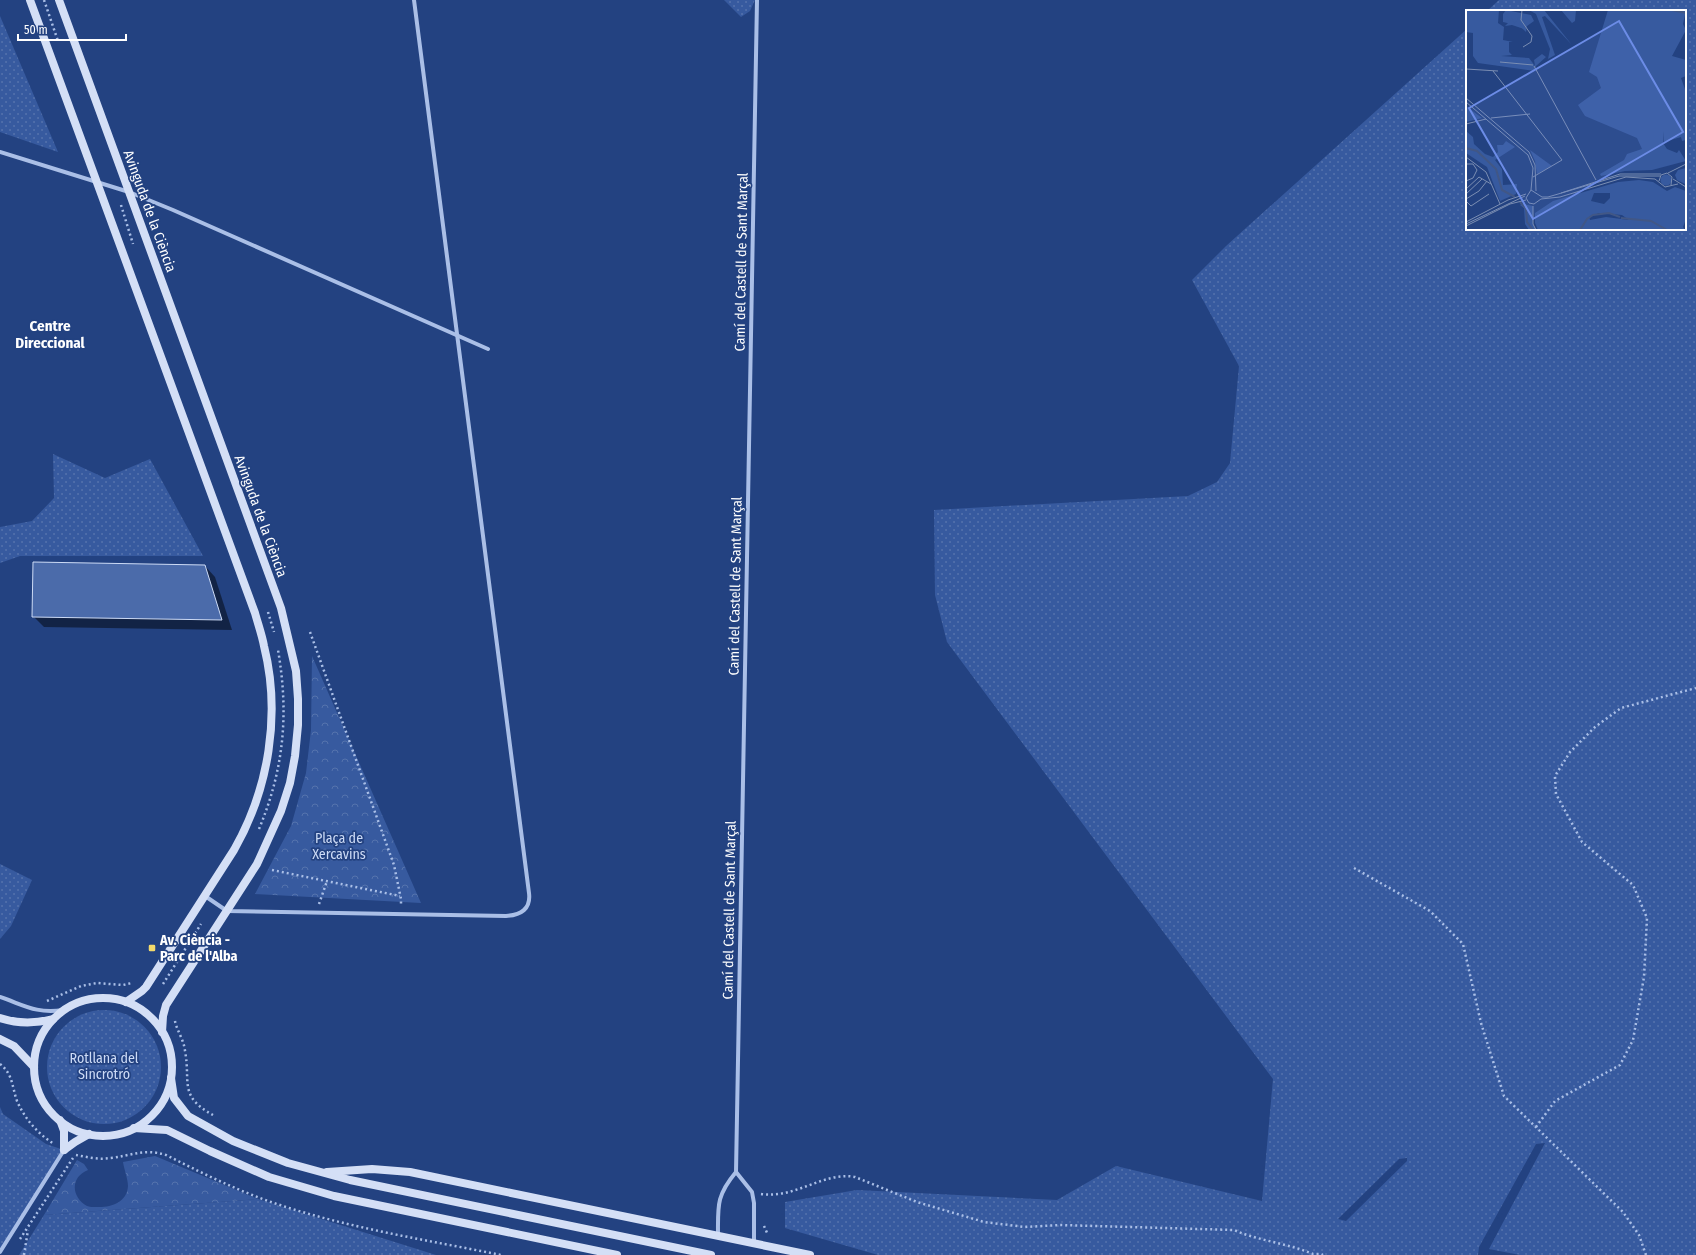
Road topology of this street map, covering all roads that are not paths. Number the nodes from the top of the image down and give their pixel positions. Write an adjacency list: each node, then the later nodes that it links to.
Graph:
1 (30, 0): 6 (main road)
2 (59, 0): 7 (main road, Avinguda de la Ciència)
3 (414, 0): 8 (street)
4 (757, 0): 26 (street, Camí del Castell de Sant Marçal)
5 (0, 152): 6 (street)
6 (97, 182): 7 (street); 10 (main road)
7 (129, 192): 8 (street); 11 (main road, Avinguda de la Ciència)
8 (457, 335): 9 (street); 11 (street)
9 (488, 349)
10 (204, 896): 11 (street); 13 (main road)
11 (227, 911): 17 (main road, Avinguda de la Ciència)
12 (0, 997): 14 (street)
13 (126, 1002): 14 (main road); 17 (main road)
14 (63, 1010): 16 (main road)
15 (0, 1018): 16 (main road)
16 (53, 1019): 19 (main road)
17 (162, 1032): 20 (main road)
18 (0, 1038): 19 (main road)
19 (34, 1067): 21 (main road)
20 (171, 1078): 22 (main road); 25 (main road)
21 (60, 1120): 23 (main road); 24 (main road)
22 (134, 1128): 23 (main road); 30 (main road)
23 (89, 1134): 24 (main road)
24 (64, 1150): 29 (street)
25 (319, 1172): 27 (main road); 31 (main road)
26 (736, 1172): 27 (street); 28 (street)
27 (718, 1236): 28 (main road)
28 (754, 1243): 32 (main road)
29 (0, 1252)
30 (617, 1255)
31 (711, 1255)
32 (810, 1255)

